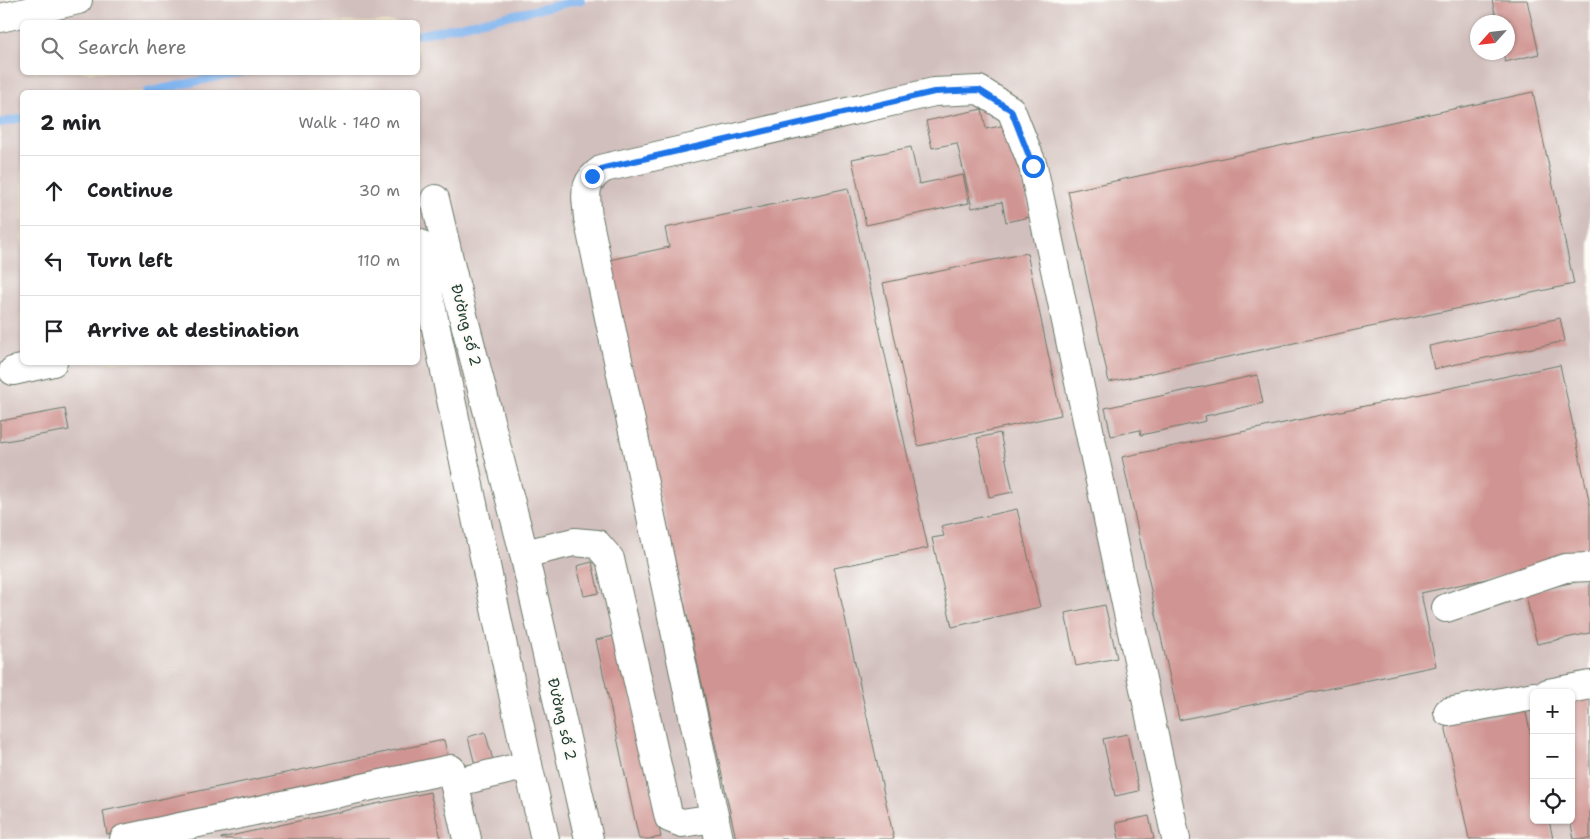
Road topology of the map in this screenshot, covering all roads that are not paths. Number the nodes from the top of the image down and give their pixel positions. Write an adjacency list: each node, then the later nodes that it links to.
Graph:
1 (78, 0): 2 (street)
2 (0, 18)
3 (435, 199): 5 (street)
4 (420, 262): 6 (street)
5 (453, 276): 6 (street, Đường số 2); 9 (street, Đường số 2)
6 (422, 282): 16 (street, Đường số 2)
7 (40, 365): 8 (street)
8 (13, 371)
9 (524, 554): 18 (street); 22 (street, Đường số 2)
10 (1590, 567): 11 (street)
11 (1446, 608)
12 (1590, 685): 13 (street)
13 (1569, 689)
14 (1530, 697): 15 (street)
15 (1448, 712)
16 (528, 765): 17 (street); 21 (street, Đường số 2)
17 (454, 783): 19 (street); 20 (street)
18 (717, 829): 23 (street)
19 (124, 839)
20 (467, 839)
21 (545, 839)
22 (589, 839)
23 (1176, 839)

